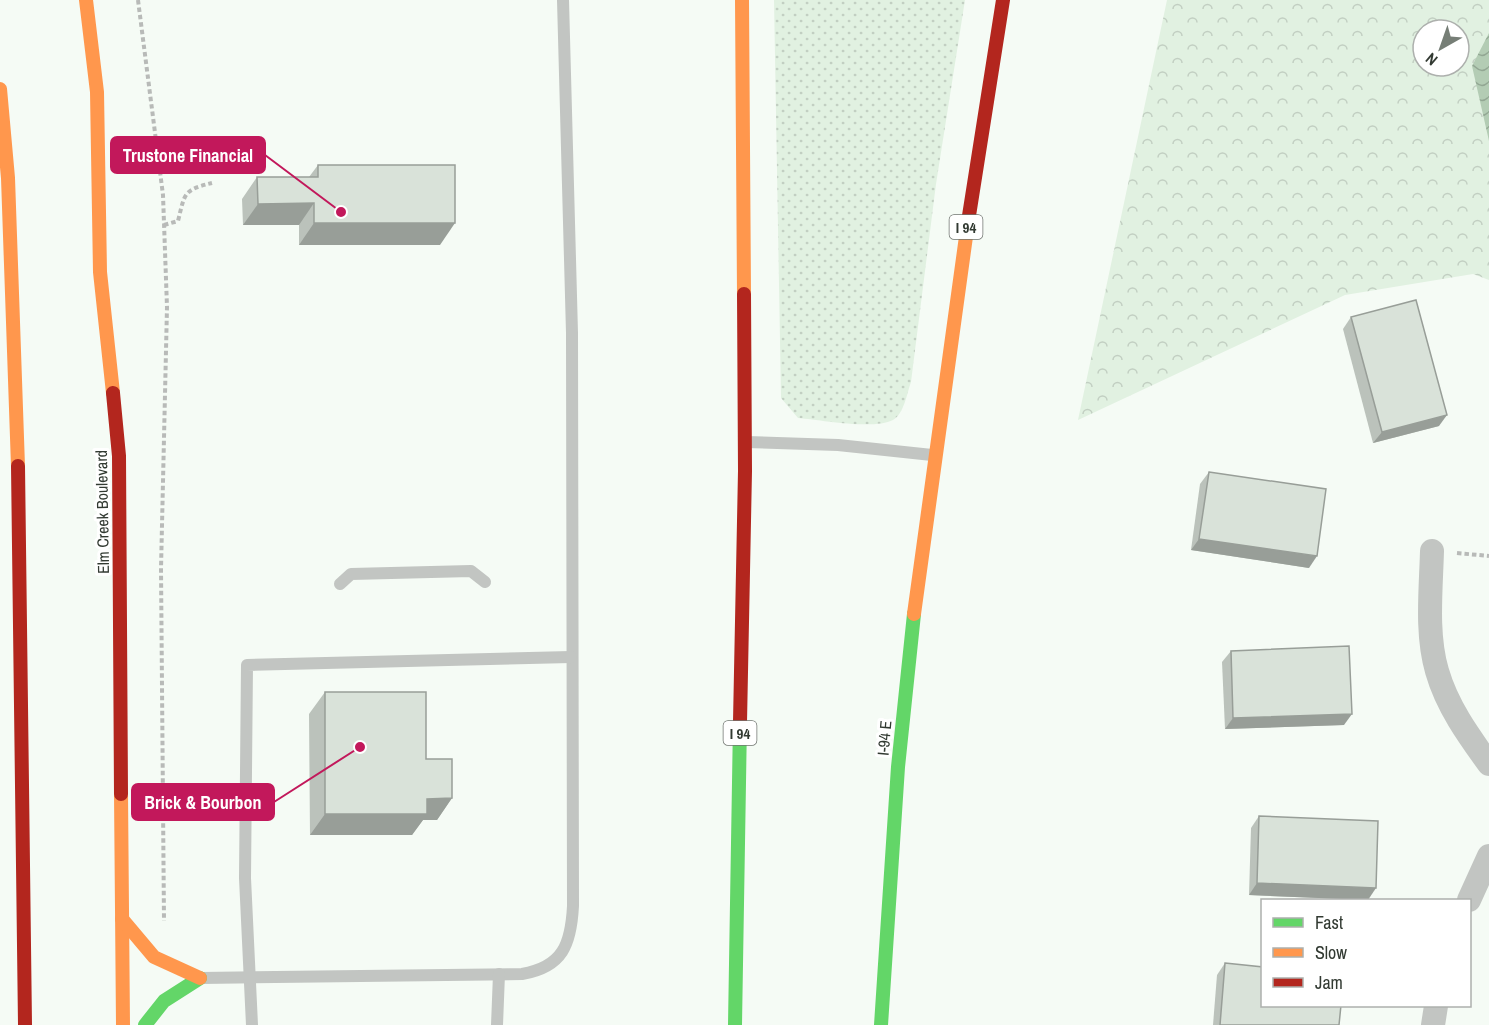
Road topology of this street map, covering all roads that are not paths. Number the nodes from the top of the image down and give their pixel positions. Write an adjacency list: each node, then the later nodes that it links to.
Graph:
1 (86, 0): 15 (main road, Elm Creek Boulevard)
2 (563, 0): 11 (lane)
3 (742, 0): 6 (main road, I 94)
4 (1003, 0): 7 (main road, I 94)
5 (0, 89): 20 (main road)
6 (745, 442): 7 (lane); 25 (main road, I 94)
7 (933, 455): 26 (main road, I-94 E / I 94)
8 (1432, 551): 12 (street)
9 (485, 582): 10 (lane)
10 (340, 584)
11 (571, 657): 16 (lane); 18 (lane)
12 (1489, 764)
13 (1489, 856): 14 (street)
14 (1469, 899)
15 (122, 919): 17 (main road); 21 (main road, Elm Creek Boulevard)
16 (499, 974): 18 (lane); 24 (lane)
17 (200, 978): 18 (lane); 22 (main road)
18 (251, 978): 23 (lane)
19 (1436, 1007): 27 (street)
20 (26, 1025)
21 (123, 1025)
22 (146, 1025)
23 (252, 1025)
24 (497, 1025)
25 (735, 1025)
26 (880, 1025)
27 (1433, 1025)

